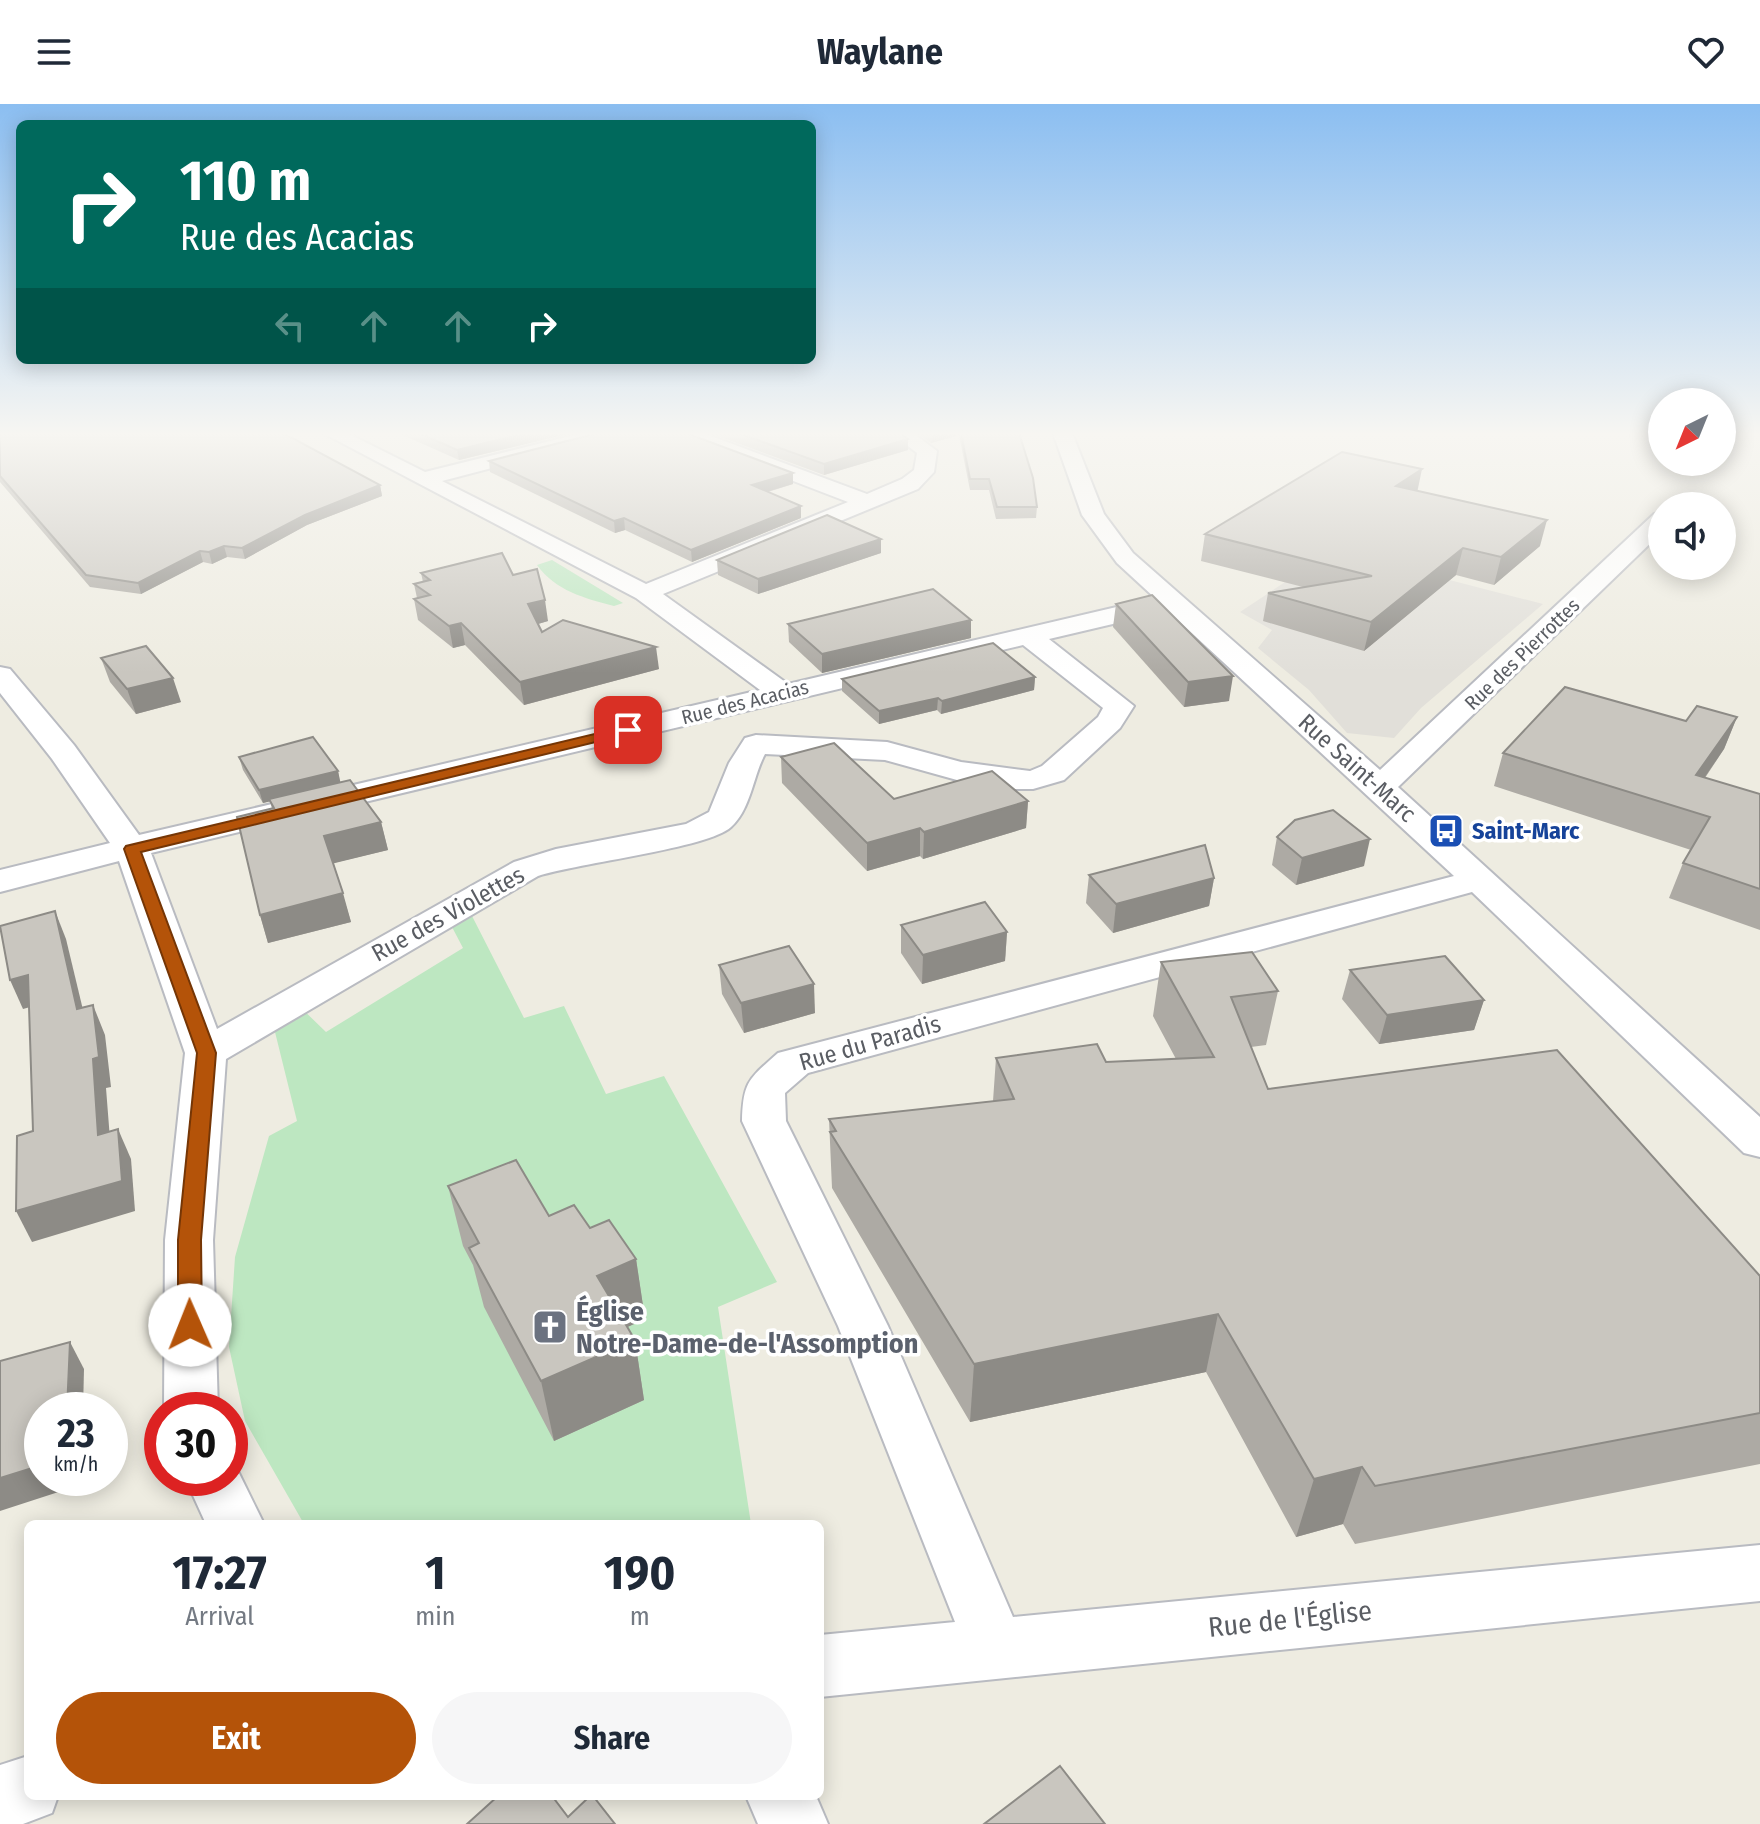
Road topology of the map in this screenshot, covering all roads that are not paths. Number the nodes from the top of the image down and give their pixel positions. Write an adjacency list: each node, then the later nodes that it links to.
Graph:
1 (490, 513): 5 (street)
2 (841, 513): 5 (street)
3 (1092, 513): 6 (street, Rue Saint-Marc)
4 (1648, 532): 12 (street, Rue des Pierrottes)
5 (645, 593): 9 (street)
6 (1172, 602): 7 (street, Rue des Acacias); 12 (street, Rue Saint-Marc)
7 (1026, 634): 9 (street, Rue des Acacias); 11 (street)
8 (0, 675): 13 (street)
9 (783, 694): 10 (street, Rue des Acacias)
10 (721, 708): 11 (street); 13 (street, Rue des Acacias)
11 (756, 744): 16 (street, Rue des Violettes)
12 (1380, 787): 14 (street, Rue Saint-Marc)
13 (132, 849): 15 (street, Rue des Acacias); 16 (street)
14 (1478, 880): 17 (street, Rue Saint-Marc); 22 (street, Rue du Paradis)
15 (0, 881)
16 (206, 1053): 18 (street)
17 (1760, 1142)
18 (191, 1392)
19 (222, 1496): 20 (street)
20 (233, 1520)
21 (1760, 1573): 22 (street, Rue de l'Église)
22 (995, 1647): 23 (street, Rue de l'Église)
23 (824, 1666)
24 (24, 1790): 25 (street)
25 (0, 1798)
26 (781, 1800): 27 (street)
27 (794, 1824)

